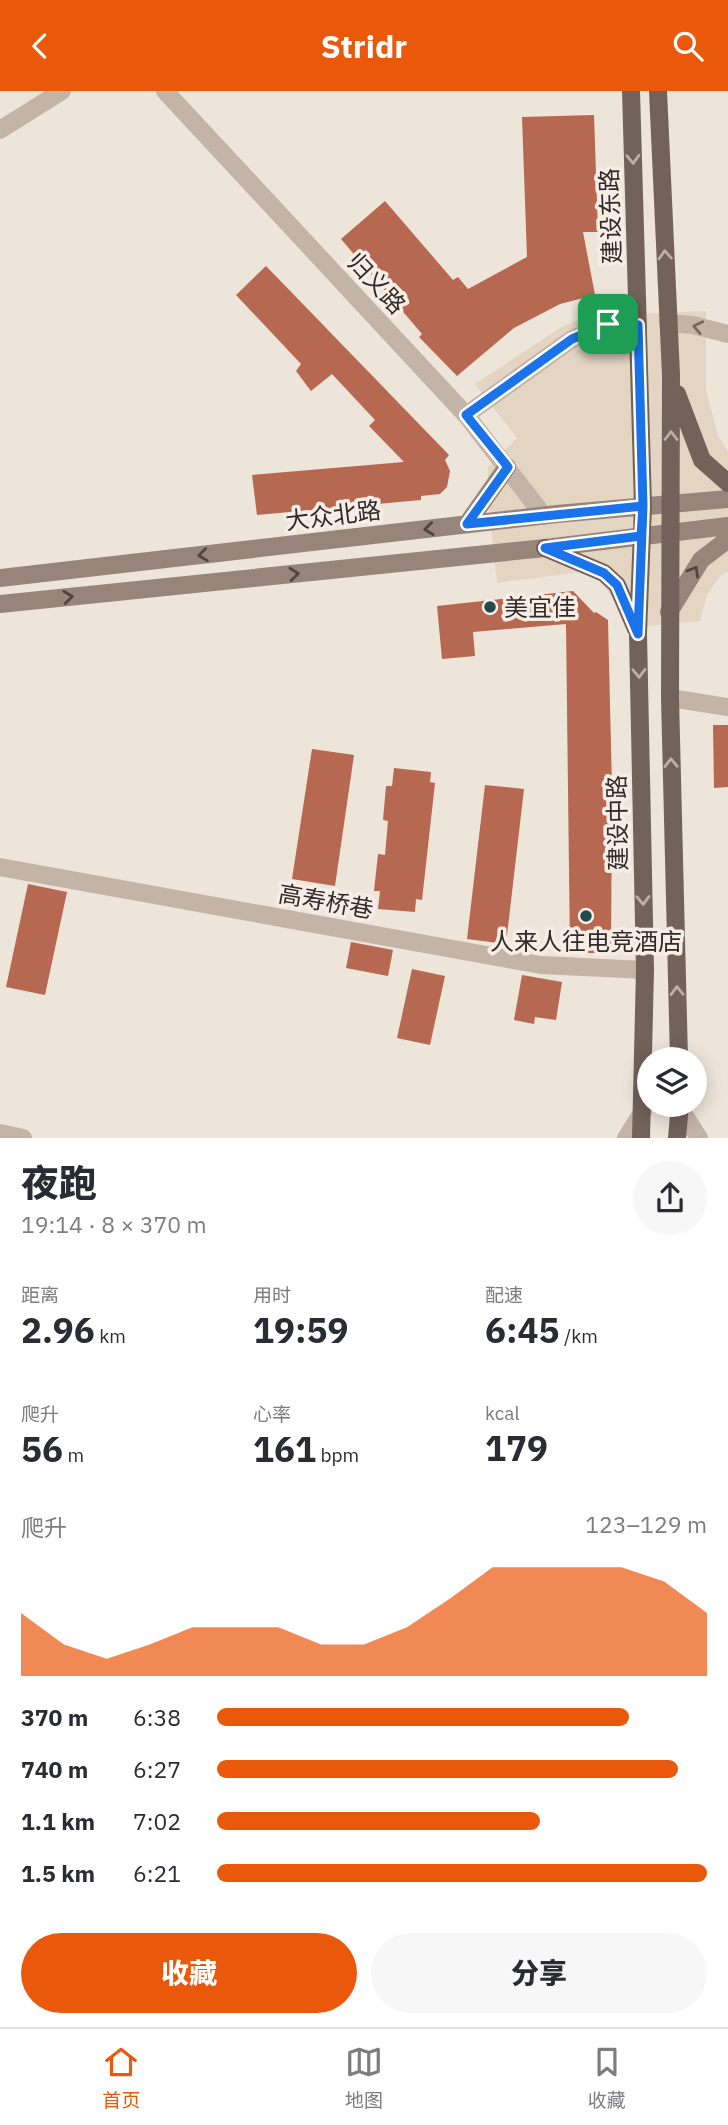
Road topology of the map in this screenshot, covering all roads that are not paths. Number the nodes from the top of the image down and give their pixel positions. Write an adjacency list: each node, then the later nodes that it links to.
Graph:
1 (62, 91): 6 (street)
2 (165, 91): 11 (street, 归义路)
3 (180, 91): 11 (street)
4 (631, 91): 8 (main road, 建设东路, one-way to 8)
5 (658, 91): 7 (main road, one-way to 5)
6 (0, 130)
7 (668, 323): 9 (street, one-way to 7); 10 (main road)
8 (638, 325): 11 (street); 16 (main road, 建设东路)
9 (728, 334)
10 (671, 375): 13 (main road); 15 (main road, one-way to 10)
11 (470, 412): 12 (street, 归义路); 17 (street)
12 (508, 467): 17 (street, 归义路); 18 (main road)
13 (728, 483)
14 (728, 499): 15 (main road, 大众北路)
15 (672, 504): 16 (main road, 大众北路); 20 (main road)
16 (643, 506): 17 (main road, 大众北路); 21 (main road, 建设中路)
17 (550, 515): 18 (main road, 大众北路)
18 (467, 524): 24 (main road, 大众北路, one-way to 24)
19 (728, 526): 20 (main road)
20 (671, 534): 21 (main road); 26 (main road)
21 (641, 536): 23 (main road); 27 (main road, 建设中路)
22 (728, 540): 26 (main road, one-way to 22)
23 (545, 548): 25 (main road, one-way to 23); 27 (main road)
24 (0, 578)
25 (0, 604)
26 (669, 612): 28 (main road)
27 (638, 634): 31 (main road, 建设中路, one-way to 31)
28 (670, 698): 29 (street); 33 (main road, one-way to 28)
29 (728, 707)
30 (0, 867): 31 (street, 高寿桥巷)
31 (645, 970): 32 (main road, 建设中路)
32 (644, 1047)
33 (679, 1047)
34 (639, 1117): 40 (street)
35 (642, 1117): 41 (main road, 建设中路)
36 (679, 1117): 42 (main road)
37 (687, 1117): 43 (street)
38 (0, 1133): 39 (street)
39 (23, 1138)
40 (626, 1138)
41 (640, 1138)
42 (677, 1138)
43 (699, 1138)

